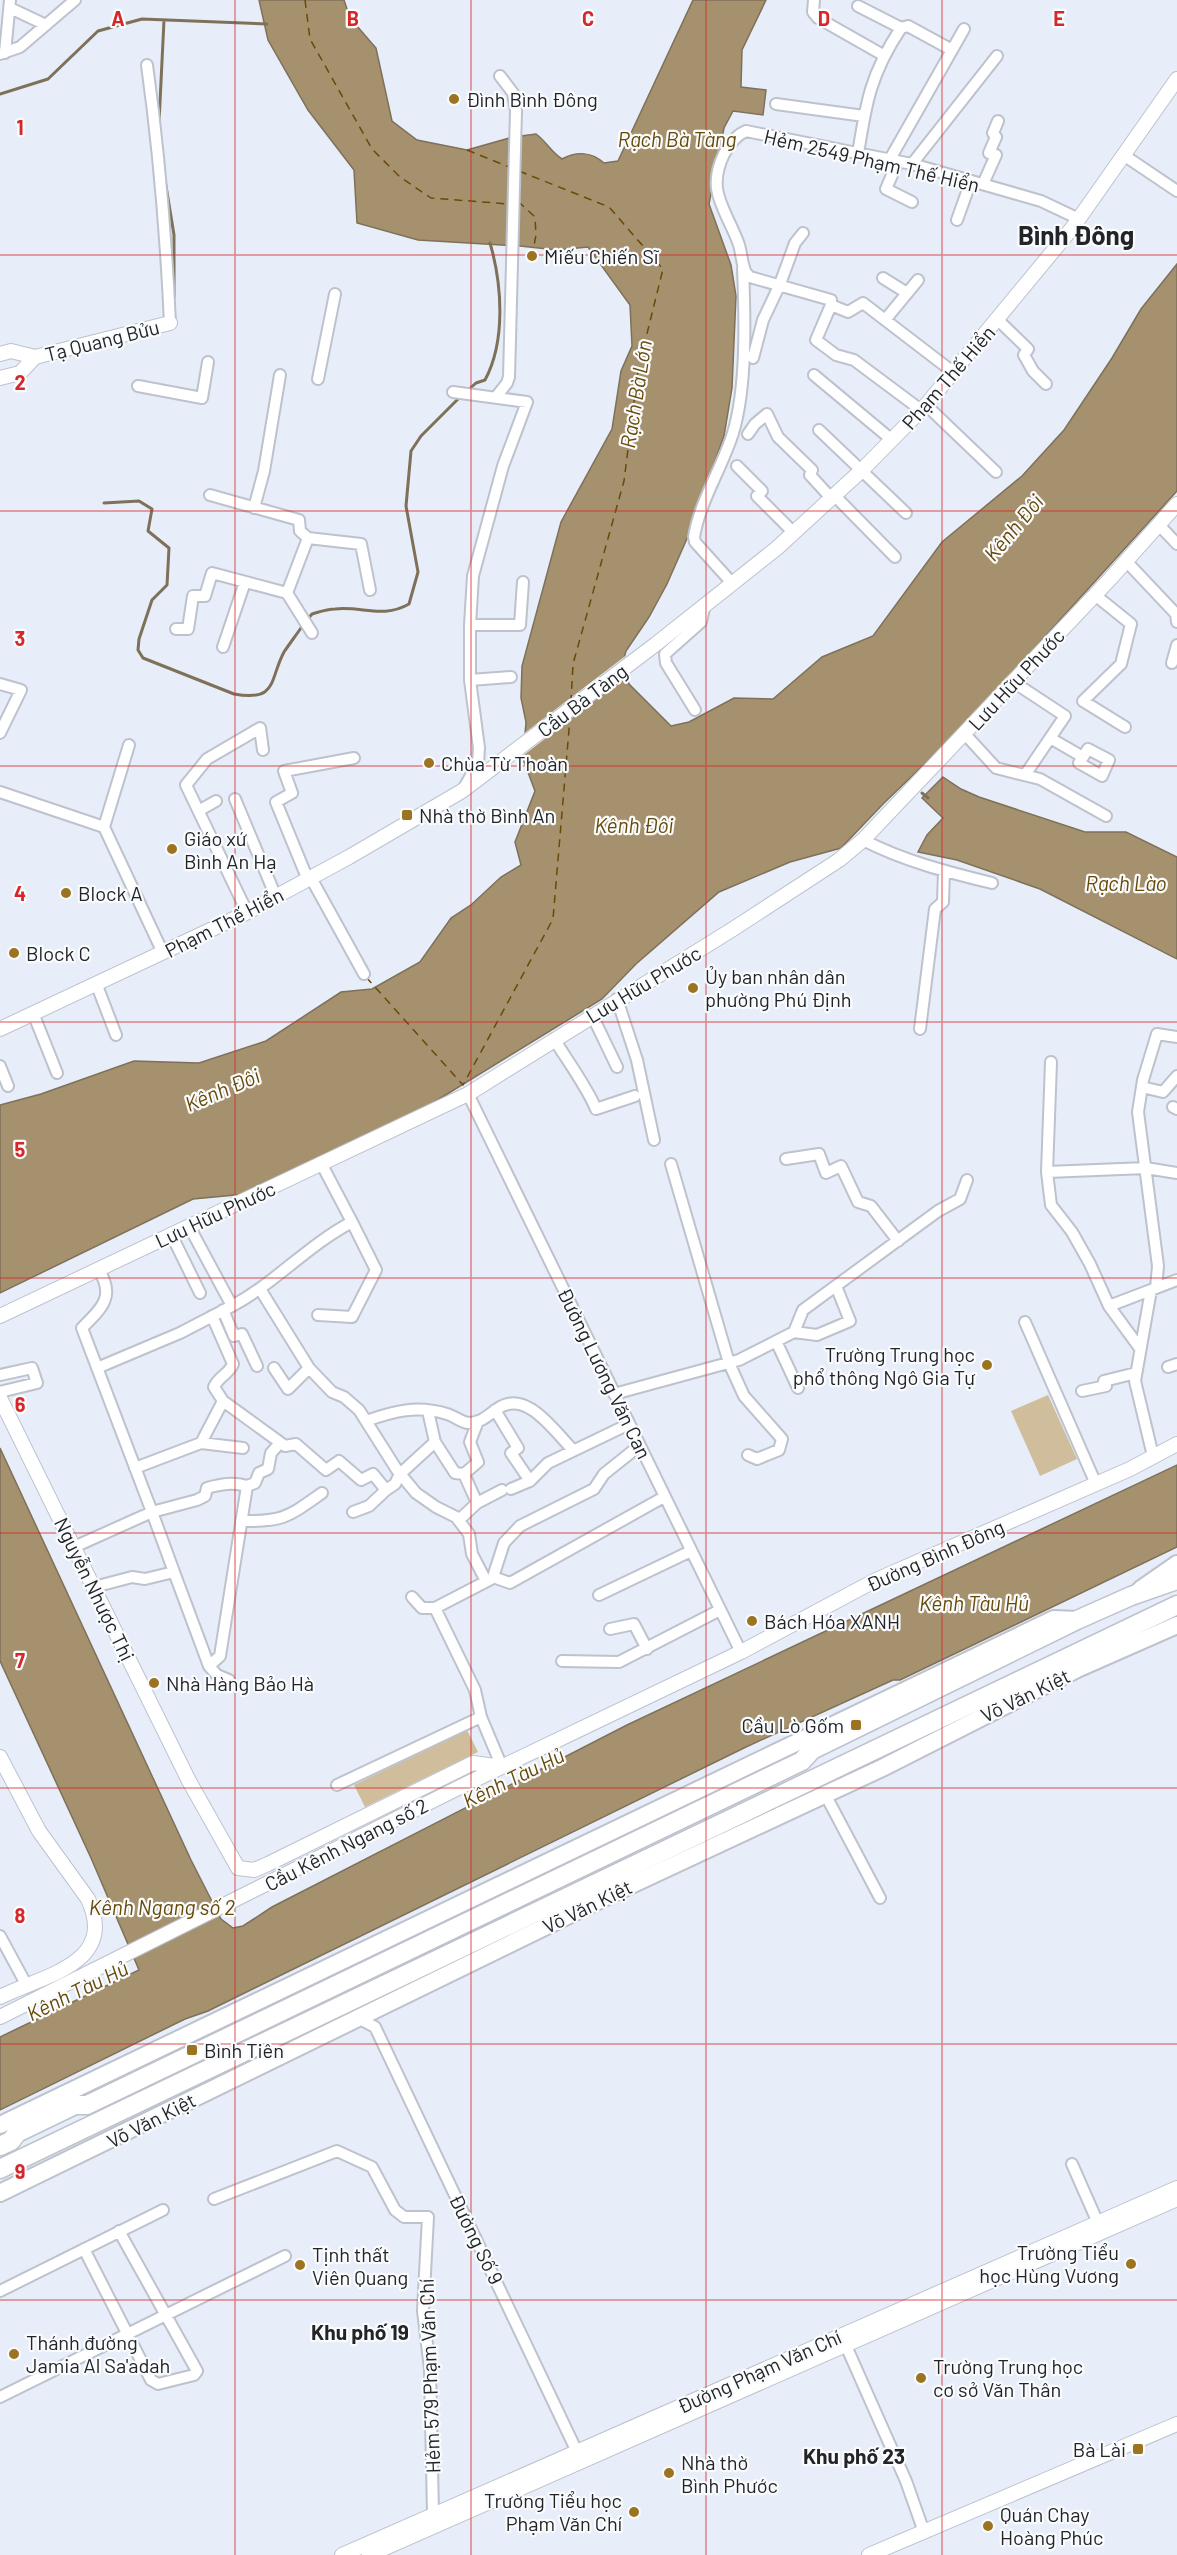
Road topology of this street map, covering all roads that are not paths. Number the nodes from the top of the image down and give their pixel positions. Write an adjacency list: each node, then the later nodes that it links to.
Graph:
1 (75, 0): 5 (street)
2 (814, 0): 10 (street)
3 (10, 4): 5 (street); 9 (street)
4 (858, 6): 6 (street)
5 (46, 25): 9 (street)
6 (901, 28): 8 (street); 10 (street)
7 (964, 29): 8 (street)
8 (952, 50): 20 (street)
9 (2, 53)
10 (883, 55): 16 (street)
11 (997, 56): 21 (street)
12 (147, 65): 38 (street)
13 (500, 76): 51 (street)
14 (1177, 79): 19 (street, Phạm Thế Hiển)
15 (776, 104): 16 (street)
16 (864, 116): 18 (street)
17 (998, 121): 23 (street)
18 (858, 154): 20 (street, Hẻm 2549 Phạm Thế Hiển); 29 (street, Hẻm 2549 Phạm Thế Hiển)
19 (1125, 156): 24 (street); 26 (street, Phạm Thế Hiển)
20 (894, 160): 21 (street, Hẻm 2549 Phạm Thế Hiển); 25 (street)
21 (912, 164): 22 (street, Hẻm 2549 Phạm Thế Hiển)
22 (971, 181): 23 (street, Hẻm 2549 Phạm Thế Hiển); 27 (street)
23 (983, 184): 26 (street, Hẻm 2549 Phạm Thế Hiển)
24 (1177, 191)
25 (912, 202)
26 (1079, 219): 37 (street, Phạm Thế Hiển)
27 (957, 220)
28 (803, 233): 32 (street)
29 (743, 267): 32 (street); 72 (street, Hẻm 2549 Phạm Thế Hiển)
30 (883, 278): 33 (street)
31 (918, 280): 33 (street)
32 (780, 284): 35 (street); 41 (street)
33 (907, 293): 36 (street)
34 (335, 294): 47 (street)
35 (831, 305): 36 (street); 52 (street)
36 (885, 320): 43 (street)
37 (998, 320): 43 (street, Phạm Thế Hiển); 48 (street)
38 (170, 323): 40 (street, Tạ Quang Bửu)
39 (0, 354): 40 (street, Tạ Quang Bửu)
40 (34, 357): 46 (street, Tạ Quang Bửu)
41 (753, 358)
42 (208, 362): 49 (street)
43 (953, 372): 52 (street, Phạm Thế Hiển)
44 (280, 375): 62 (street)
45 (814, 375): 55 (street)
46 (0, 378)
47 (318, 379)
48 (1046, 384)
49 (138, 386)
50 (453, 392): 51 (street)
51 (496, 398): 78 (street)
52 (923, 407): 55 (street, Phạm Thế Hiển); 58 (street)
53 (819, 430): 57 (street)
54 (748, 434): 60 (street)
55 (892, 440): 57 (street, Phạm Thế Hiển)
56 (737, 466): 65 (street)
57 (862, 470): 60 (street, Phạm Thế Hiển); 63 (street)
58 (996, 472)
59 (210, 495): 62 (street)
60 (833, 497): 65 (street, Phạm Thế Hiển); 68 (street)
61 (1177, 504): 64 (street, Lưu Hữu Phước)
62 (254, 508): 66 (street)
63 (906, 513)
64 (1159, 525): 67 (street); 69 (street, Lưu Hữu Phước)
65 (794, 533): 72 (street, Phạm Thế Hiển)
66 (308, 538): 73 (street); 74 (street)
67 (1177, 544)
68 (895, 557)
69 (1126, 561): 75 (street, Lưu Hữu Phước); 77 (street)
70 (245, 582): 74 (street); 79 (street); 83 (street)
71 (523, 582): 78 (street)
72 (732, 583): 76 (street, Phạm Thế Hiển)
73 (369, 590)
74 (288, 593): 81 (street)
75 (1095, 595): 87 (street, Lưu Hữu Phước); 90 (street)
76 (705, 604): 80 (street, Phạm Thế Hiển); 89 (street)
77 (1177, 622)
78 (470, 625): 86 (street)
79 (176, 629)
80 (672, 631): 99 (street, Cầu Bà Tàng)
81 (312, 633)
82 (1177, 645): 84 (street)
83 (223, 647)
84 (1172, 663)
85 (511, 677): 86 (street)
86 (470, 680): 99 (street)
87 (1012, 681): 92 (street, Lưu Hữu Phước); 93 (street)
88 (0, 684): 91 (street)
89 (694, 710)
90 (1125, 727)
91 (1, 728)
92 (964, 733): 98 (street); 108 (street, Lưu Hữu Phước)
93 (1050, 738): 96 (street); 98 (street)
94 (129, 745): 107 (street)
95 (263, 750): 105 (street)
96 (1083, 757)
97 (354, 758): 110 (street)
98 (1026, 775): 106 (street)
99 (462, 791): 110 (street, Phạm Thế Hiển)
100 (0, 792): 101 (street)
101 (13, 797): 104 (street); 107 (street)
102 (235, 799): 112 (street)
103 (216, 801): 105 (street)
104 (0, 803)
105 (200, 810): 113 (street)
106 (1106, 816)
107 (104, 827): 114 (street)
108 (863, 840): 109 (street); 117 (street, Lưu Hữu Phước)
109 (944, 871): 111 (street); 121 (street)
110 (309, 879): 112 (street, Phạm Thế Hiển); 115 (street)
111 (992, 883)
112 (276, 897): 113 (street, Phạm Thế Hiển)
113 (247, 912): 114 (street, Phạm Thế Hiển)
114 (163, 953): 116 (street, Phạm Thế Hiển)
115 (364, 974)
116 (96, 983): 118 (street, Phạm Thế Hiển); 122 (street)
117 (617, 999): 119 (street, Lưu Hữu Phước); 134 (street)
118 (33, 1013): 120 (street, Phạm Thế Hiển); 128 (street)
119 (592, 1015): 124 (street, Lưu Hữu Phước); 127 (street)
120 (0, 1029)
121 (920, 1029)
122 (116, 1035)
123 (1177, 1037): 131 (street)
124 (554, 1039): 132 (street, Lưu Hữu Phước); 133 (street)
125 (1052, 1062): 139 (street)
126 (0, 1066): 130 (street)
127 (617, 1067)
128 (57, 1073)
129 (1177, 1076): 131 (street)
130 (8, 1086)
131 (1142, 1087): 138 (street)
132 (468, 1094): 136 (street, Lưu Hữu Phước); 171 (street, Đường Lương Văn Can)
133 (635, 1096)
134 (654, 1140)
135 (786, 1159): 145 (street)
136 (321, 1163): 142 (street); 143 (street, Lưu Hữu Phước)
137 (672, 1164): 161 (street)
138 (1146, 1168): 139 (street); 140 (street); 150 (street)
139 (1047, 1172): 152 (street)
140 (1177, 1173)
141 (967, 1180): 145 (street)
142 (352, 1222): 149 (street); 154 (street)
143 (189, 1226): 144 (street, Lưu Hữu Phước); 153 (street)
144 (171, 1234): 146 (street, Lưu Hữu Phước); 151 (street)
145 (898, 1241): 148 (street)
146 (98, 1269): 155 (street, Lưu Hữu Phước); 163 (street)
147 (1177, 1280): 150 (street)
148 (836, 1286): 158 (street); 158 (street)
149 (260, 1289): 153 (street); 165 (street)
150 (1154, 1289): 152 (street); 160 (street)
151 (200, 1293)
152 (1109, 1306): 160 (street)
153 (227, 1308): 156 (street); 162 (street)
154 (318, 1315)
155 (0, 1316)
156 (212, 1316): 163 (street); 173 (street)
157 (1025, 1322): 192 (street)
158 (794, 1332): 159 (street)
159 (776, 1341): 161 (street); 168 (street)
160 (1139, 1347): 166 (street)
161 (729, 1363): 171 (street); 186 (street)
162 (256, 1366)
163 (97, 1368): 188 (street)
164 (274, 1368): 165 (street)
165 (309, 1368): 176 (street)
166 (1136, 1373): 169 (street); 187 (street)
167 (0, 1375): 170 (street)
168 (798, 1388)
169 (1082, 1391)
170 (0, 1392)
171 (614, 1394): 178 (street, Đường Lương Văn Can)
172 (0, 1398): 202 (street, Nguyễn Nhược Thị)
173 (223, 1401): 180 (street); 182 (street)
174 (495, 1410): 177 (street); 185 (street); 191 (street)
175 (428, 1411): 176 (street); 177 (street); 179 (street)
176 (366, 1421): 189 (street)
177 (478, 1421): 190 (street)
178 (629, 1424): 183 (street, Đường Lương Văn Can); 185 (street)
179 (435, 1442): 189 (street); 190 (street)
180 (201, 1443): 184 (street); 188 (street)
181 (1177, 1444): 187 (street, Đường Bình Đông)
182 (283, 1445): 193 (street); 194 (street)
183 (639, 1446): 196 (street, Đường Lương Văn Can); 207 (street)
184 (243, 1448)
185 (573, 1450): 191 (street)
186 (748, 1455)
187 (1154, 1456): 192 (street, Đường Bình Đông)
188 (135, 1468): 198 (street)
189 (400, 1474): 194 (street); 200 (street)
190 (464, 1474): 197 (street)
191 (530, 1481): 197 (street)
192 (1096, 1484): 220 (street, Đường Bình Đông)
193 (247, 1486): 198 (street); 201 (street)
194 (386, 1490): 199 (street)
195 (322, 1493): 201 (street)
196 (664, 1497): 203 (street, Đường Lương Văn Can); 207 (street)
197 (477, 1503): 200 (street)
198 (152, 1512): 202 (street); 205 (street)
199 (353, 1512)
200 (459, 1520): 207 (street)
201 (242, 1521): 222 (street)
202 (74, 1547): 209 (street, Nguyễn Nhược Thị)
203 (691, 1551): 210 (street); 215 (street, Đường Lương Văn Can)
204 (1177, 1564): 211 (main road)
205 (174, 1572): 209 (street); 222 (street)
206 (1177, 1574): 211 (highway)
207 (490, 1579): 214 (street)
208 (1177, 1580): 211 (highway, Võ Văn Kiệt)
209 (94, 1587): 226 (street, Nguyễn Nhược Thị)
210 (599, 1595)
211 (1131, 1596): 216 (highway, Võ Văn Kiệt)
212 (411, 1597): 214 (street)
213 (1177, 1605): 242 (highway, Võ Văn Kiệt)
214 (435, 1608): 224 (street)
215 (720, 1610): 219 (street); 220 (street, Đường Lương Văn Can)
216 (1077, 1620): 238 (main road, Võ Văn Kiệt); 239 (highway, Võ Văn Kiệt)
217 (1177, 1625): 229 (main road, Võ Văn Kiệt)
218 (610, 1629): 219 (street)
219 (647, 1649): 221 (street)
220 (741, 1652): 226 (street, Đường Bình Đông)
221 (562, 1661)
222 (209, 1666): 223 (street)
223 (229, 1680)
224 (481, 1717): 226 (street); 228 (street)
225 (0, 1757): 232 (street)
226 (502, 1767): 227 (street, Đường Bình Đông)
227 (466, 1784): 235 (street, Cầu Kênh Ngang số 2)
228 (337, 1785)
229 (825, 1794): 230 (street); 234 (main road, Võ Văn Kiệt)
230 (880, 1898)
231 (0, 1936): 232 (street)
232 (26, 1984): 233 (street)
233 (0, 1997)
234 (381, 2007): 236 (main road, Võ Văn Kiệt); 237 (street)
235 (0, 2017)
236 (358, 2018): 237 (street); 244 (main road, Võ Văn Kiệt)
237 (375, 2027): 258 (street, Đường Số 9)
238 (0, 2125)
239 (8, 2135): 240 (highway, Võ Văn Kiệt)
240 (0, 2146)
241 (1072, 2164): 248 (street)
242 (0, 2169)
243 (1177, 2188): 248 (street, Đường Phạm Văn Chí)
244 (0, 2193)
245 (214, 2199): 259 (street, Hẻm 579 Phạm Văn Chí)
246 (1177, 2199): 255 (street, Đường Phạm Văn Chí)
247 (163, 2210): 249 (street)
248 (1098, 2223): 255 (street, Đường Phạm Văn Chí)
249 (119, 2231): 250 (street); 253 (street)
250 (84, 2250): 252 (street); 254 (street)
251 (285, 2256): 253 (street)
252 (0, 2291)
253 (167, 2316): 254 (street); 254 (street)
254 (126, 2334): 256 (street)
255 (843, 2340): 258 (street, Đường Phạm Văn Chí); 260 (street)
256 (0, 2397)
257 (1177, 2424): 260 (street)
258 (579, 2457): 259 (street, Đường Phạm Văn Chí); 262 (street, Đường Phạm Văn Chí)
259 (433, 2514): 261 (street, Đường Phạm Văn Chí)
260 (924, 2532): 263 (street)
261 (342, 2555)
262 (369, 2555)
263 (869, 2555)

